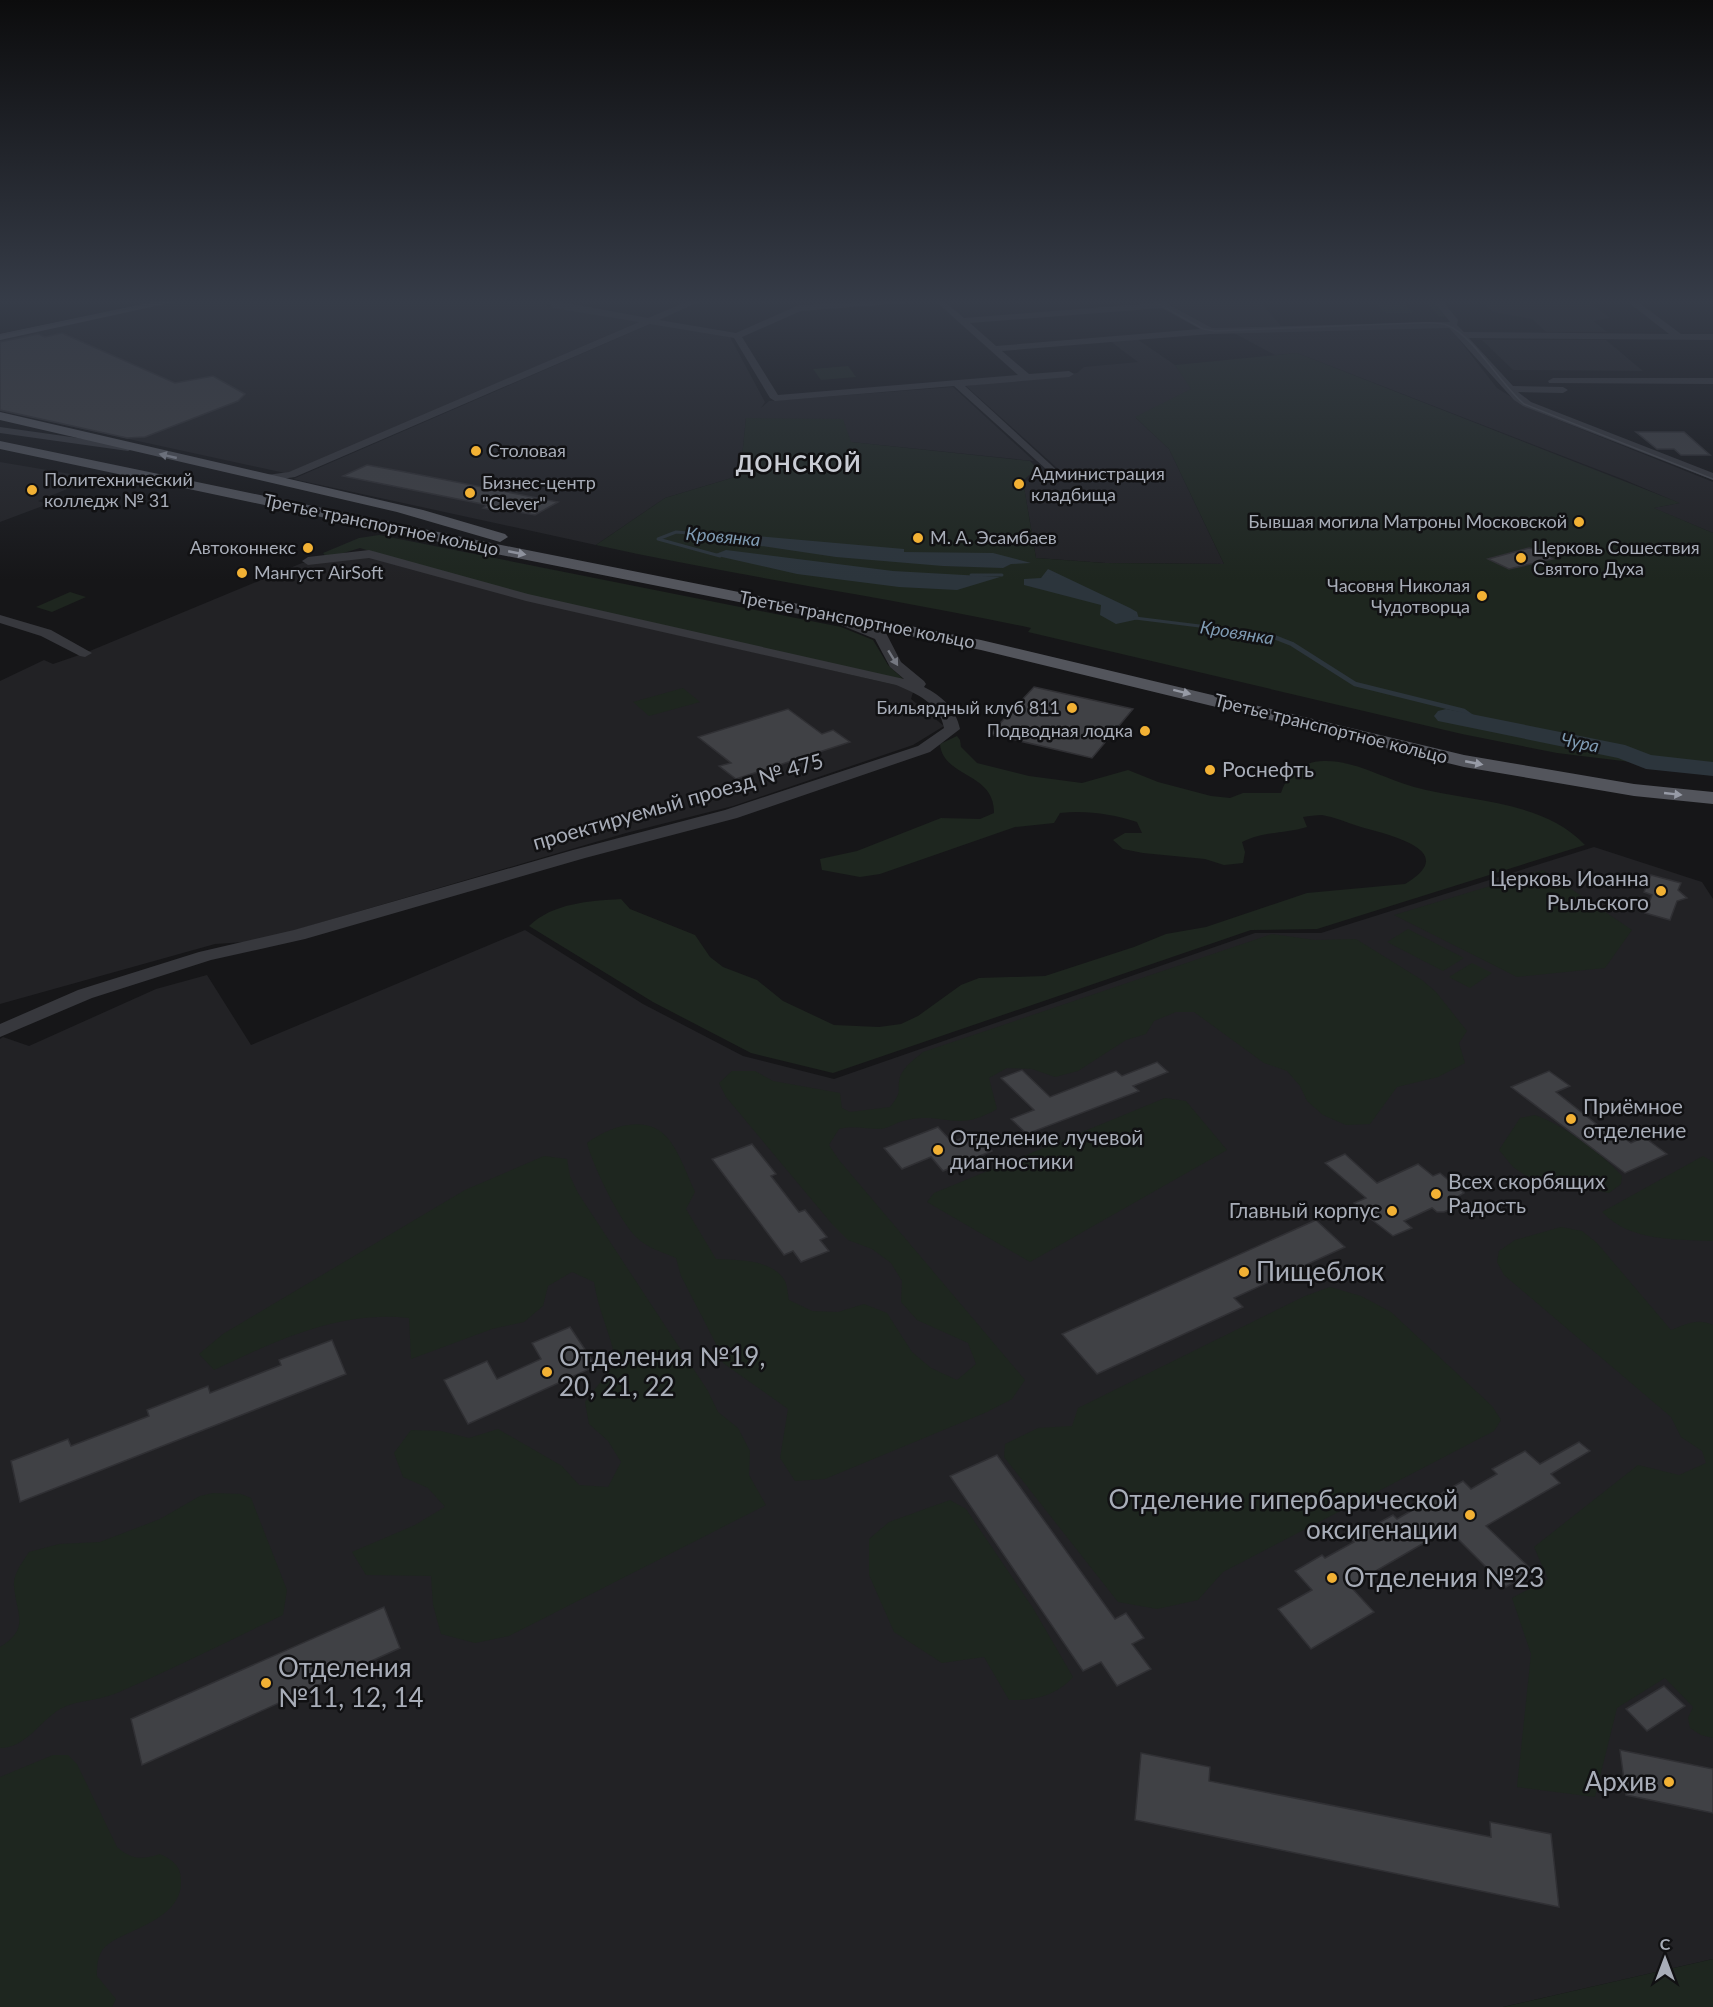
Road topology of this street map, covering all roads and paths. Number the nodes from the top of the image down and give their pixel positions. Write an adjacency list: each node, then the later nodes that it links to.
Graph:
1 (486, 393): 11 (street)
2 (770, 393): 3 (street)
3 (855, 393)
4 (966, 393): 9 (street)
5 (1513, 393): 10 (street)
6 (0, 416): 8 (main road)
7 (1, 439): 8 (street); 12 (main road, Третье транспортное кольцо); 14 (main road, Третье транспортное кольцо, one-way to 14)
8 (128, 448): 11 (main road, one-way to 8)
9 (1057, 476)
10 (1713, 477)
11 (288, 479): 12 (main road)
12 (502, 538): 18 (main road, Третье транспортное кольцо)
13 (308, 561): 17 (street)
14 (810, 610): 17 (street, one-way to 17); 18 (main road, Третье транспортное кольцо, one-way to 18)
15 (0, 619): 16 (street)
16 (85, 652)
17 (939, 703): 21 (street, проектируемый проезд № 475)
18 (1632, 782): 19 (main road, Третье транспортное кольцо); 20 (main road, Третье транспортное кольцо, one-way to 20)
19 (1713, 782)
20 (1713, 798)
21 (0, 1030)

